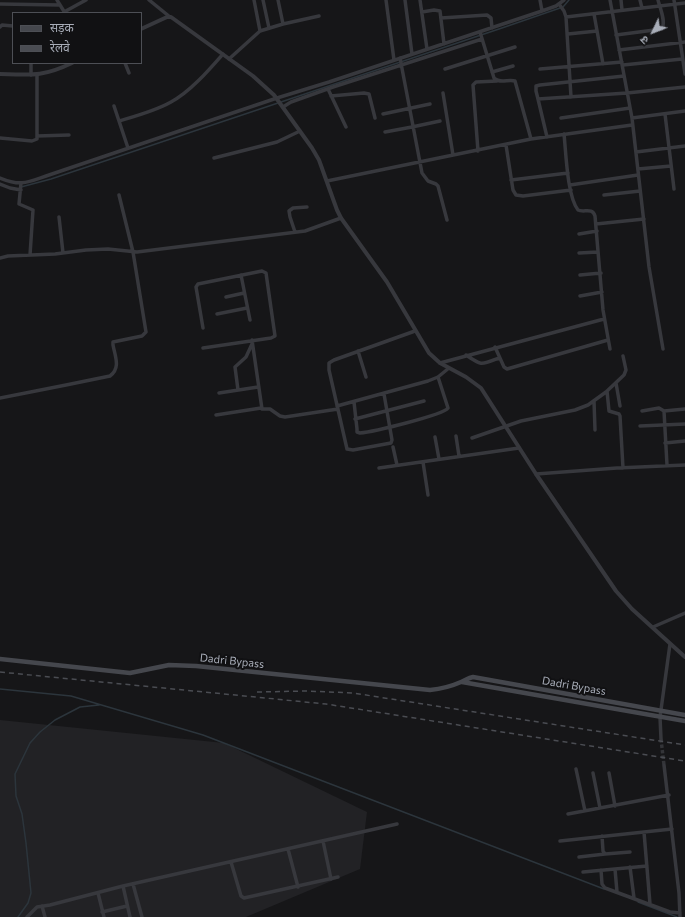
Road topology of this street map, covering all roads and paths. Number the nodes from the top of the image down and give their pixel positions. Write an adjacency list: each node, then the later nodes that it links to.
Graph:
1 (20, 0): 20 (street)
2 (57, 0): 21 (street)
3 (85, 0): 28 (street)
4 (149, 0): 32 (street)
5 (254, 0): 41 (street)
6 (263, 0): 39 (street)
7 (278, 0): 35 (street)
8 (386, 0): 55 (street)
9 (405, 0): 52 (street)
10 (420, 0): 29 (street)
11 (540, 0): 26 (street)
12 (564, 0): 22 (street)
13 (610, 0): 27 (street)
14 (621, 0): 25 (street)
15 (640, 0): 24 (street)
16 (658, 0): 23 (street)
17 (675, 2): 18 (street); 23 (street); 46 (street)
18 (685, 3)
19 (0, 4): 20 (street)
20 (21, 5): 21 (street)
21 (60, 5): 28 (street)
22 (560, 5): 26 (street); 33 (street)
23 (660, 6): 24 (street); 44 (street)
24 (642, 8): 25 (street)
25 (622, 10): 27 (street)
26 (542, 11): 40 (street)
27 (612, 11): 30 (street); 44 (street)
28 (64, 12)
29 (422, 12): 34 (street); 49 (street)
30 (594, 14): 33 (street); 42 (street)
31 (319, 16): 35 (street)
32 (170, 17): 38 (street); 51 (street)
33 (566, 17): 43 (street)
34 (441, 18): 40 (street); 47 (street)
35 (283, 24): 39 (street)
36 (12, 26): 37 (street)
37 (0, 27)
38 (142, 28)
39 (269, 28): 41 (street)
40 (492, 28): 45 (street)
41 (260, 31): 54 (street)
42 (598, 31): 43 (street); 61 (street)
43 (568, 34): 64 (street)
44 (616, 34): 50 (street)
45 (481, 35): 47 (street); 53 (street); 56 (street)
46 (683, 42): 50 (street); 57 (street)
47 (444, 44): 49 (street)
48 (515, 47): 53 (street)
49 (427, 50): 52 (street)
50 (619, 50): 62 (street)
51 (223, 54): 54 (street); 96 (street)
52 (412, 54): 56 (street)
53 (487, 55): 65 (street); 67 (street)
54 (229, 59): 82 (street)
55 (394, 60): 56 (street); 82 (street)
56 (400, 61): 77 (street); 87 (street)
57 (684, 62): 62 (street); 71 (street)
58 (31, 64): 72 (street)
59 (70, 64): 70 (street)
60 (125, 64): 68 (street)
61 (603, 64): 62 (street); 64 (street)
62 (622, 64): 73 (street)
63 (513, 66): 67 (street)
64 (569, 67): 66 (street); 75 (street)
65 (445, 69)
66 (540, 69)
67 (492, 72): 74 (street)
68 (129, 73)
69 (0, 74): 72 (street)
70 (37, 74): 72 (street); 104 (street)
71 (685, 74)
72 (30, 75)
73 (624, 76): 75 (street); 79 (street)
74 (497, 81): 107 (street); 112 (street)
75 (570, 82): 81 (street); 83 (street)
76 (685, 87): 79 (street)
77 (328, 89): 80 (street); 86 (street)
78 (443, 93): 114 (street)
79 (627, 93): 81 (street); 88 (street)
80 (331, 96): 92 (street); 98 (street)
81 (570, 97): 83 (street)
82 (278, 99): 86 (street); 110 (street)
83 (538, 99): 105 (street)
84 (430, 104): 87 (street)
85 (114, 106): 96 (street)
86 (282, 106): 100 (street)
87 (410, 107): 90 (street); 99 (street)
88 (630, 108): 93 (street); 94 (street)
89 (685, 112): 91 (street)
90 (383, 114)
91 (665, 114): 94 (street); 111 (street)
92 (375, 118)
93 (561, 118)
94 (632, 118): 97 (street)
95 (440, 121): 99 (street)
96 (119, 122): 110 (street)
97 (632, 125): 102 (street); 113 (street)
98 (346, 127)
99 (412, 128): 101 (street); 116 (street)
100 (300, 132): 115 (street); 123 (street)
101 (386, 132)
102 (564, 134): 105 (street); 119 (street)
103 (70, 135): 104 (street)
104 (37, 136): 106 (street)
105 (547, 137): 107 (street)
106 (0, 138)
107 (531, 140): 108 (street)
108 (506, 145): 112 (street); 122 (street)
109 (685, 146): 111 (street)
110 (128, 148): 126 (street)
111 (669, 149): 113 (street); 117 (street)
112 (478, 151): 114 (street)
113 (636, 152): 118 (street)
114 (453, 155): 116 (street)
115 (214, 158)
116 (419, 161): 123 (street); 136 (street)
117 (671, 166): 118 (street); 127 (street)
118 (638, 170): 120 (street)
119 (568, 173): 122 (street); 125 (street)
120 (638, 175): 125 (street); 129 (street)
121 (0, 178): 126 (street)
122 (511, 180): 128 (street)
123 (327, 181): 134 (street)
124 (0, 184): 126 (street)
125 (570, 185): 128 (street)
126 (21, 187): 145 (street)
127 (674, 189)
128 (571, 190): 137 (street)
129 (640, 191): 131 (street); 135 (street)
130 (119, 195): 141 (street)
131 (604, 195)
132 (307, 207): 139 (street)
133 (59, 217): 143 (street)
134 (341, 218): 139 (street); 159 (street)
135 (644, 219): 137 (street); 165 (street)
136 (448, 220)
137 (596, 224): 138 (street)
138 (597, 231): 140 (street); 142 (street)
139 (295, 232): 141 (street)
140 (579, 234)
141 (133, 252): 143 (street); 180 (street)
142 (598, 252): 144 (street); 147 (street)
143 (63, 253): 145 (street)
144 (579, 253)
145 (30, 255): 146 (street)
146 (0, 258)
147 (601, 273): 149 (street); 150 (street)
148 (241, 275): 151 (street); 158 (street); 161 (street)
149 (580, 275)
150 (602, 292): 152 (street); 156 (street)
151 (244, 293): 153 (street); 154 (street)
152 (580, 296)
153 (226, 297)
154 (247, 308): 155 (street); 157 (street)
155 (217, 314)
156 (604, 319): 160 (street); 162 (street)
157 (250, 320)
158 (204, 328)
159 (415, 331): 166 (street); 170 (street)
160 (608, 340): 164 (street); 169 (street)
161 (252, 342): 163 (street); 175 (street); 176 (street)
162 (495, 347): 167 (street); 169 (street)
163 (203, 348)
164 (610, 349)
165 (663, 349)
166 (358, 351): 172 (street); 185 (street)
167 (466, 355): 169 (street); 170 (street)
168 (623, 356): 174 (street)
169 (499, 358)
170 (440, 363): 171 (street)
171 (449, 368): 173 (street); 197 (street)
172 (366, 377)
173 (438, 377): 179 (street); 195 (street)
174 (616, 383): 177 (street); 184 (street)
175 (258, 387): 176 (street); 186 (street)
176 (238, 390): 178 (street)
177 (607, 391): 182 (street); 213 (street)
178 (219, 393)
179 (384, 394): 183 (street); 188 (street)
180 (0, 398)
181 (424, 400): 188 (street)
182 (594, 401): 197 (street); 198 (street)
183 (354, 402): 185 (street); 192 (street)
184 (620, 406)
185 (338, 407): 186 (street); 195 (street)
186 (261, 408): 191 (street)
187 (685, 409): 190 (street)
188 (387, 410): 192 (street); 195 (street)
189 (642, 411): 190 (street)
190 (664, 411): 193 (street)
191 (216, 415)
192 (355, 419): 195 (street)
193 (664, 424): 194 (street); 196 (street); 203 (street)
194 (685, 424)
195 (390, 426)
196 (640, 426)
197 (506, 428): 201 (street); 205 (street)
198 (595, 430)
199 (456, 436): 206 (street)
200 (435, 438): 207 (street)
201 (472, 438)
202 (685, 442): 203 (street)
203 (665, 443): 210 (street)
204 (393, 447): 209 (street)
205 (519, 448): 206 (street); 214 (street)
206 (459, 456): 207 (street)
207 (439, 459): 208 (street)
208 (423, 462): 209 (street); 215 (street)
209 (397, 465): 212 (street)
210 (667, 465): 211 (street); 213 (street)
211 (685, 465)
212 (379, 468)
213 (623, 468): 214 (street)
214 (536, 474): 217 (street)
215 (428, 495)
216 (685, 613): 217 (street)
217 (653, 628): 218 (street)
218 (670, 644): 219 (street); 222 (street)
219 (685, 657)
220 (0, 659): 221 (main road, Dadri Bypass)
221 (462, 682): 222 (main road, Dadri Bypass); 224 (main road, Dadri Bypass)
222 (660, 710): 223 (main road, Dadri Bypass); 224 (street)
223 (685, 715)
224 (660, 717): 225 (main road, Dadri Bypass); 226 (street)
225 (685, 721)
226 (661, 738)
227 (664, 766): 231 (street)
228 (576, 769): 234 (street)
229 (593, 773): 233 (street)
230 (609, 773): 232 (street)
231 (668, 795): 232 (street); 237 (street)
232 (615, 806): 233 (street)
233 (600, 808): 234 (street)
234 (585, 811): 235 (street)
235 (568, 814)
236 (397, 824): 240 (street)
237 (672, 828): 238 (street); 264 (street)
238 (644, 832): 239 (street); 247 (street)
239 (602, 836): 241 (street); 244 (street)
240 (323, 841): 242 (street); 253 (street)
241 (560, 841)
242 (288, 849): 246 (street); 256 (street)
243 (630, 852): 244 (street)
244 (605, 854): 245 (street)
245 (579, 857)
246 (231, 862): 254 (street); 256 (street)
247 (647, 866): 248 (street); 260 (street)
248 (630, 867): 249 (street); 259 (street)
249 (615, 869): 250 (street); 257 (street)
250 (600, 870): 251 (street); 257 (street)
251 (583, 872)
252 (338, 877): 253 (street)
253 (331, 878): 256 (street)
254 (133, 884): 255 (street); 269 (street)
255 (123, 886): 258 (street); 262 (street)
256 (298, 887)
257 (617, 892): 259 (street)
258 (98, 893): 261 (street); 263 (street)
259 (634, 898): 260 (street)
260 (650, 904): 264 (street)
261 (42, 906): 265 (street); 266 (street)
262 (127, 906): 263 (street); 268 (street)
263 (102, 912): 267 (street)
264 (680, 916)
265 (27, 917)
266 (45, 917)
267 (104, 917)
268 (130, 917)
269 (142, 917)

